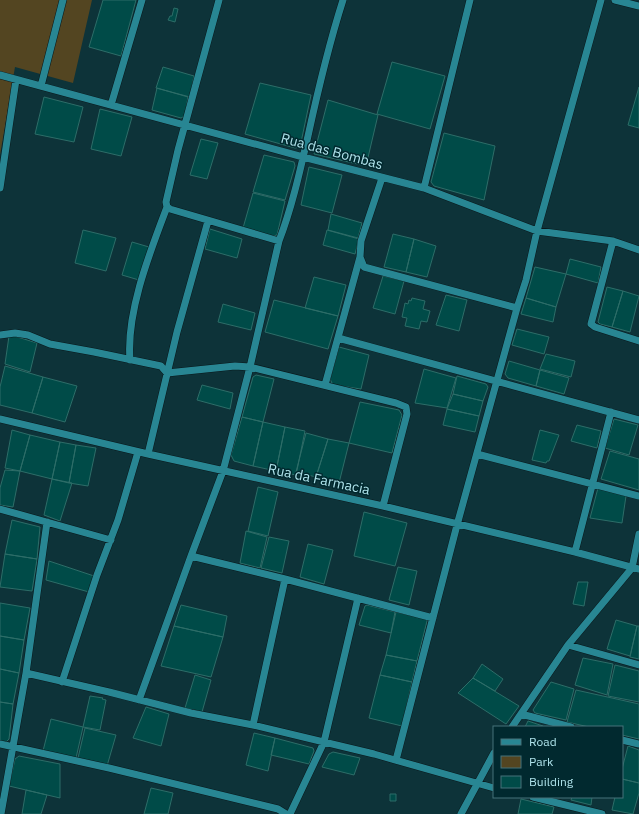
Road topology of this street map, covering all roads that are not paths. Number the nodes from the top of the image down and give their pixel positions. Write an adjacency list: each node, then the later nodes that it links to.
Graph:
1 (63, 0): 11 (street)
2 (142, 0): 12 (street)
3 (219, 0): 13 (street)
4 (342, 0): 14 (street)
5 (470, 0): 17 (street)
6 (601, 0): 20 (street)
7 (614, 0): 8 (street)
8 (639, 6)
9 (0, 75): 10 (street, Rua das Bombas)
10 (16, 80): 11 (street, Rua das Bombas); 16 (street)
11 (41, 86): 12 (street, Rua das Bombas)
12 (111, 105): 13 (street, Rua das Bombas)
13 (185, 125): 14 (street, Rua das Bombas); 18 (street)
14 (303, 158): 15 (street, Rua das Bombas); 21 (street)
15 (382, 178): 17 (street, Rua das Bombas); 24 (street)
16 (0, 188)
17 (424, 188): 20 (street, Rua das Bombas)
18 (166, 207): 19 (street); 29 (street)
19 (208, 221): 21 (street); 31 (street)
20 (537, 231): 22 (street, Rua das Bombas); 25 (street)
21 (279, 241): 30 (street)
22 (612, 241): 23 (street, Rua das Bombas); 28 (street)
23 (639, 250)
24 (360, 257): 25 (street); 27 (street)
25 (517, 308): 32 (street)
26 (0, 335): 29 (street)
27 (338, 338): 32 (street); 33 (street)
28 (639, 341)
29 (130, 360): 31 (street)
30 (250, 367): 31 (street); 33 (street); 40 (street)
31 (167, 373): 38 (street)
32 (497, 381): 34 (street); 39 (street)
33 (325, 386): 43 (street)
34 (611, 412): 36 (street); 41 (street)
35 (0, 419): 37 (street, Rua da Farmacia)
36 (639, 420)
37 (138, 452): 38 (street, Rua da Farmacia); 48 (street)
38 (148, 454): 40 (street, Rua da Farmacia)
39 (477, 454): 41 (street); 46 (street)
40 (223, 471): 43 (street, Rua da Farmacia); 50 (street)
41 (594, 484): 42 (street); 49 (street)
42 (639, 496)
43 (383, 506): 46 (street, Rua da Farmacia)
44 (0, 509): 45 (street)
45 (47, 522): 48 (street); 57 (street)
46 (457, 524): 49 (street, Rua da Farmacia); 54 (street)
47 (639, 534): 51 (street)
48 (111, 540): 58 (street)
49 (575, 552): 51 (street, Rua da Farmacia)
50 (190, 556): 52 (street); 59 (street)
51 (636, 568): 55 (street)
52 (285, 579): 53 (street); 61 (street)
53 (358, 598): 54 (street); 65 (street)
54 (433, 618): 70 (street)
55 (568, 645): 56 (street); 60 (street)
56 (639, 665)
57 (26, 673): 58 (street); 68 (street)
58 (62, 682): 59 (street)
59 (138, 700): 61 (street)
60 (521, 714): 62 (street); 63 (street)
61 (253, 725): 65 (street)
62 (513, 726)
63 (567, 726)
64 (623, 740): 67 (street)
65 (324, 742): 70 (street); 76 (street)
66 (0, 744): 68 (street)
67 (639, 744)
68 (12, 746): 74 (street); 75 (street)
69 (493, 755): 71 (street)
70 (396, 760): 71 (street)
71 (478, 784): 72 (street); 77 (street)
72 (493, 788)
73 (536, 798): 78 (street)
74 (1, 814)
75 (286, 814)
76 (290, 814)
77 (461, 814)
78 (602, 814)

